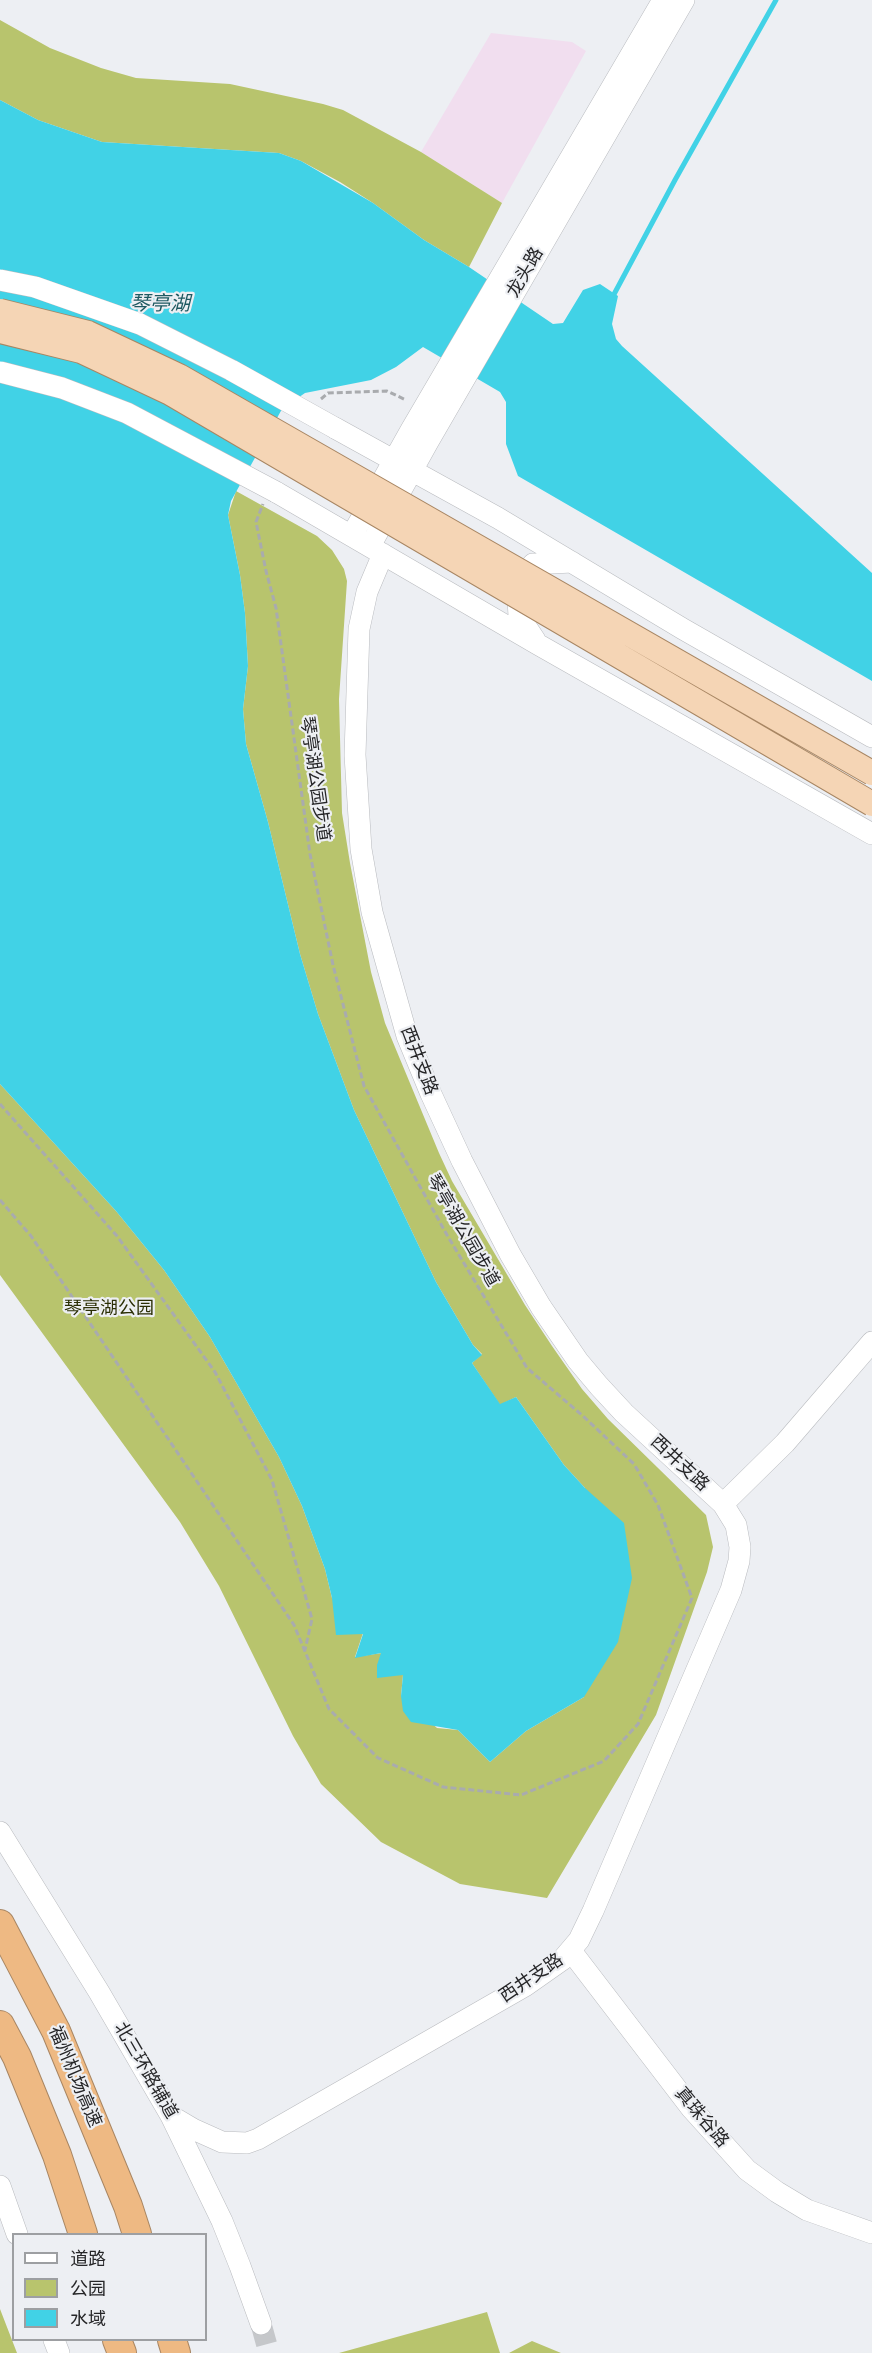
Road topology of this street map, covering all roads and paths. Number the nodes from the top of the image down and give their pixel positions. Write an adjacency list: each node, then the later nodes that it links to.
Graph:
1 (663, 0): 3 (main road, 龙头路)
2 (684, 0): 3 (main road, 龙头路)
3 (523, 260): 8 (main road, 龙头路)
4 (0, 280): 11 (main road, bridge)
5 (0, 311): 18 (main road, bridge)
6 (0, 331): 19 (main road, bridge)
7 (0, 372): 12 (main road, bridge)
8 (451, 382): 10 (main road, 龙头路); 11 (main road, 龙头路)
9 (319, 400): 10 (path)
10 (423, 409): 11 (main road, 龙头路)
11 (402, 467): 13 (main road); 14 (main road, 龙头路); 15 (main road)
12 (270, 496): 13 (main road); 25 (path, 琴亭湖公园步道)
13 (352, 535): 14 (main road)
14 (377, 550): 16 (main road); 24 (main road, 西井支路)
15 (572, 562): 16 (main road); 17 (main road)
16 (538, 645): 20 (main road)
17 (872, 737)
18 (872, 773)
19 (872, 804)
20 (872, 834)
21 (0, 1104): 25 (path)
22 (0, 1200): 25 (path, 琴亭湖公园步道)
23 (872, 1342): 24 (main road)
24 (723, 1504): 28 (main road, 西井支路)
25 (304, 1651)
26 (0, 1832): 31 (main road, 北三环路辅道)
27 (0, 1924): 36 (highway, 福州机场高速)
28 (571, 1951): 31 (main road, 西井支路); 37 (main road, 真珠谷路)
29 (0, 2025): 32 (highway)
30 (0, 2064): 32 (highway)
31 (171, 2116): 38 (main road, 北三环路辅道)
32 (57, 2155): 35 (highway)
33 (0, 2186): 34 (main road)
34 (16, 2233)
35 (82, 2233)
36 (136, 2233)
37 (872, 2233)
38 (261, 2324)

